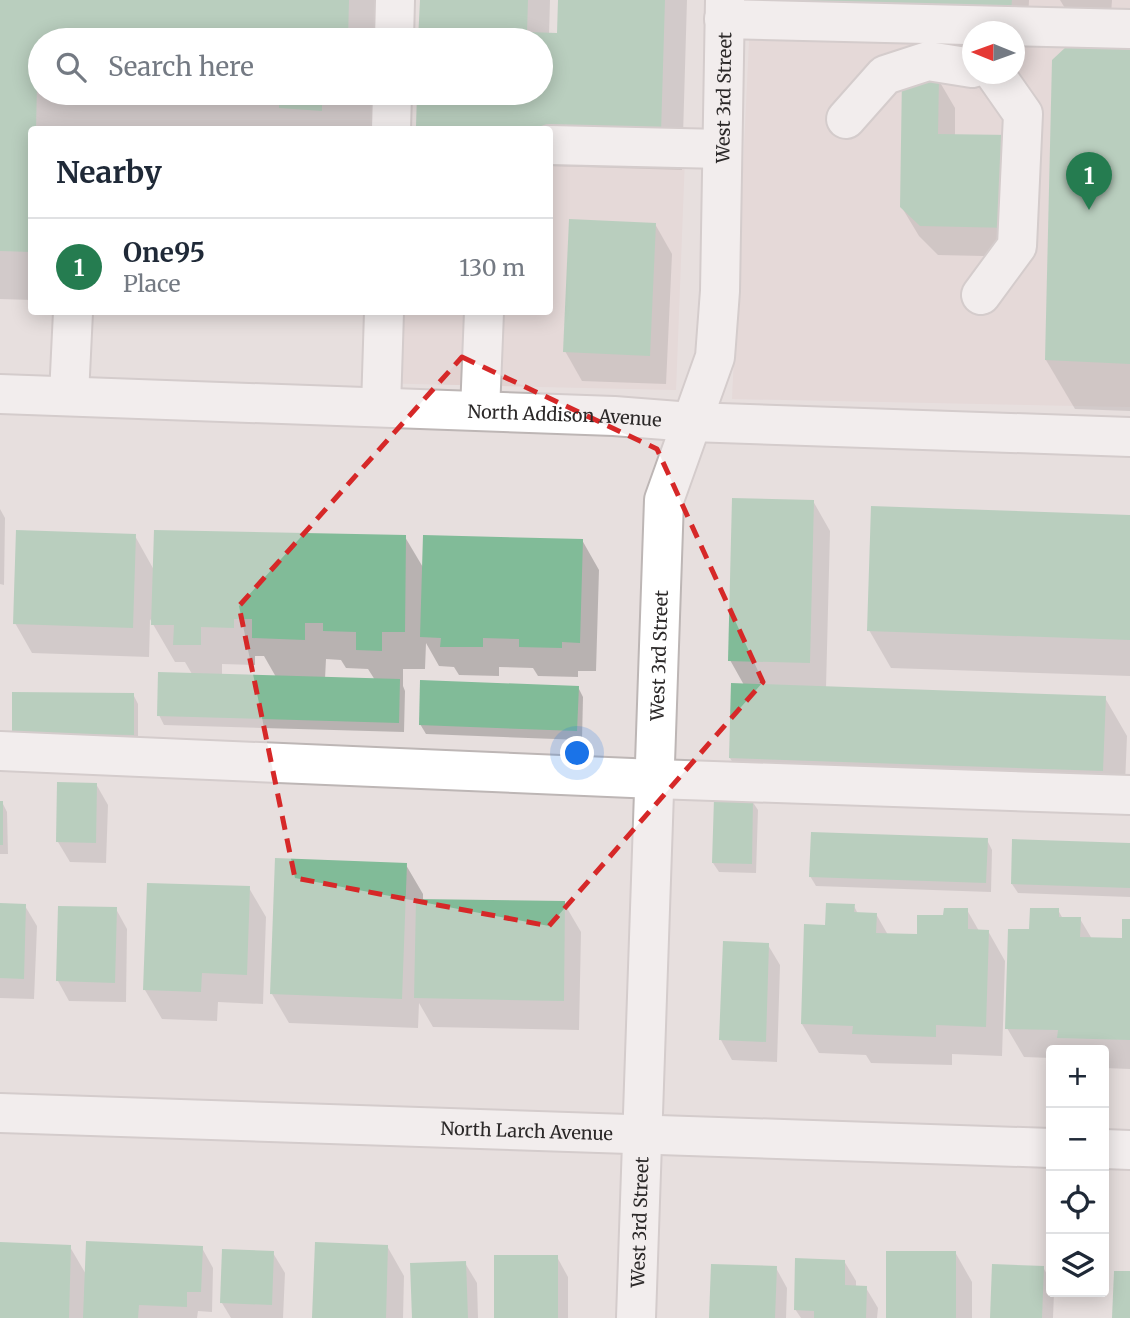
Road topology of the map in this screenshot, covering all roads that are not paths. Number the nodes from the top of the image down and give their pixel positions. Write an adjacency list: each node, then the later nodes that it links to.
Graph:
1 (395, 0): 3 (street)
2 (724, 10): 4 (street); 11 (street, West 3rd Street)
3 (394, 28)
4 (1130, 29)
5 (962, 66): 8 (street)
6 (1002, 84): 12 (street)
7 (392, 105): 9 (street)
8 (846, 119)
9 (391, 126)
10 (553, 145): 11 (street)
11 (722, 149): 20 (street, West 3rd Street)
12 (981, 295)
13 (73, 315): 17 (street)
14 (384, 315): 18 (street)
15 (484, 315): 19 (street)
16 (0, 394): 17 (street, North Addison Avenue)
17 (69, 395): 18 (street, North Addison Avenue)
18 (381, 407): 19 (street, North Addison Avenue)
19 (480, 411): 20 (street, North Addison Avenue)
20 (691, 422): 21 (street, North Addison Avenue); 23 (street, West 3rd Street)
21 (1130, 437)
22 (0, 751): 23 (street)
23 (655, 779): 24 (street); 26 (street, West 3rd Street)
24 (1130, 795)
25 (0, 1113): 26 (street, North Larch Avenue)
26 (642, 1134): 27 (street, North Larch Avenue); 30 (street, West 3rd Street)
27 (1046, 1147)
28 (1109, 1149): 29 (street)
29 (1130, 1150)
30 (636, 1318)

